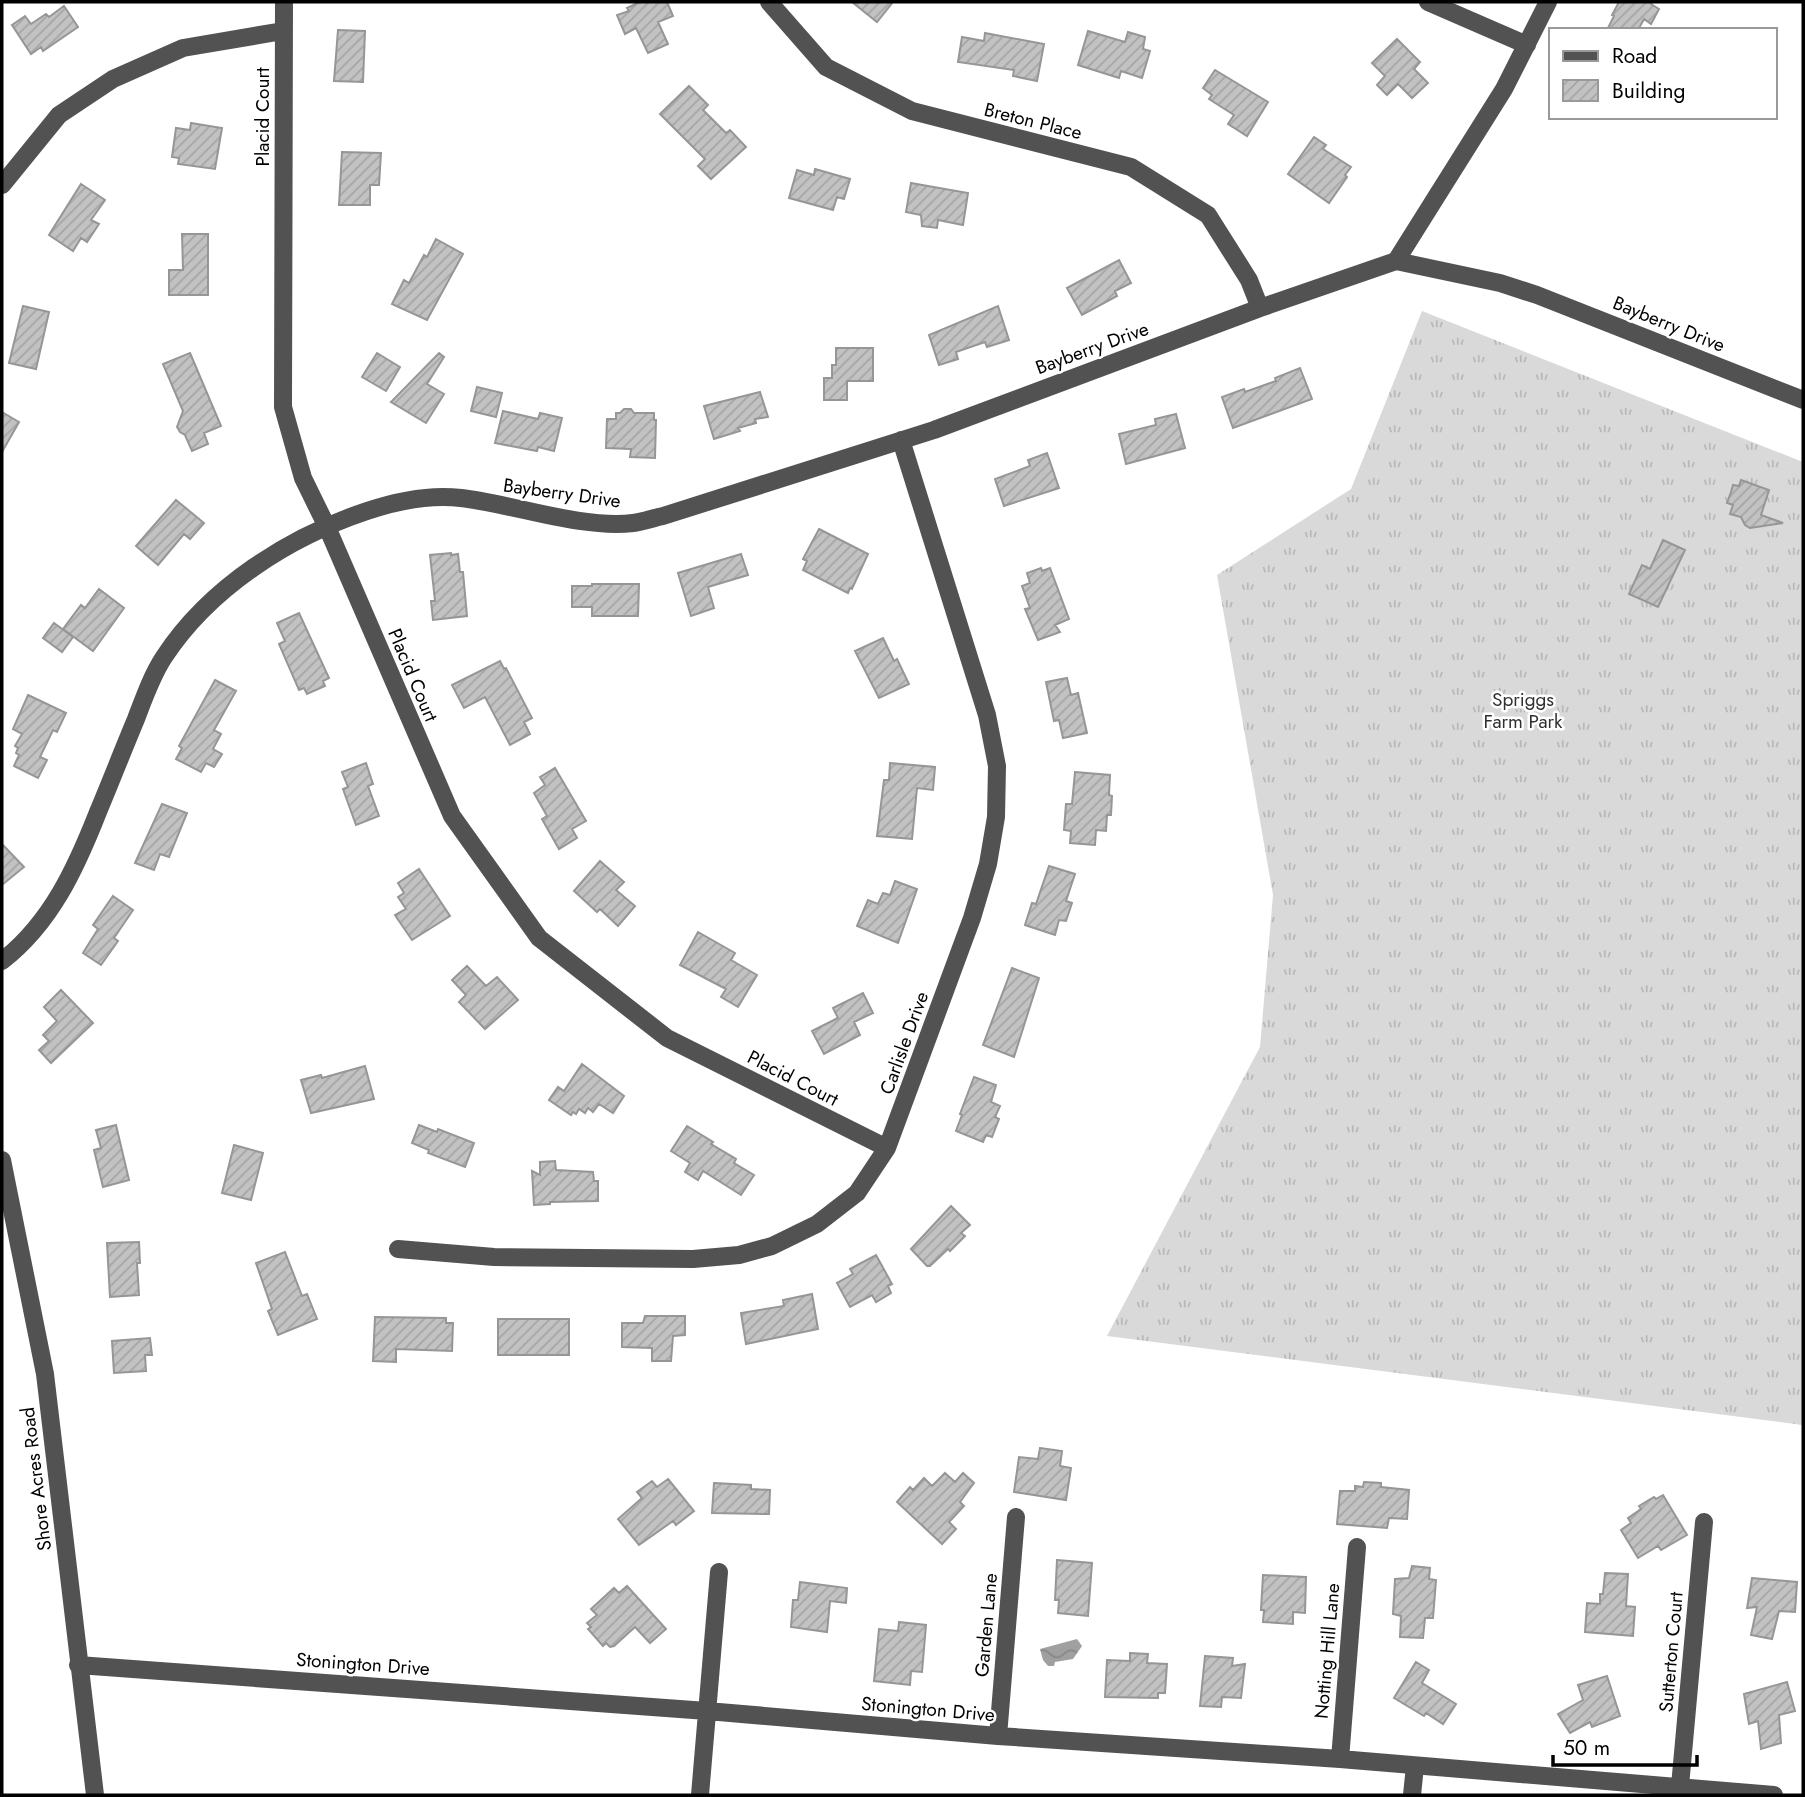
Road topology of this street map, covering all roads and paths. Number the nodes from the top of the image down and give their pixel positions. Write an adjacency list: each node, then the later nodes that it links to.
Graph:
1 (284, 2): 5 (street, Placid Court)
2 (769, 2): 9 (street, Breton Place)
3 (1428, 2): 6 (street)
4 (1548, 2): 6 (street)
5 (283, 31): 7 (street); 12 (street, Placid Court)
6 (1527, 45): 8 (street)
7 (2, 185)
8 (1396, 261): 9 (street, Bayberry Drive); 10 (street, Bayberry Drive)
9 (1260, 308): 11 (street, Bayberry Drive)
10 (1803, 400)
11 (901, 440): 12 (street, Bayberry Drive); 14 (street, Carlisle Drive)
12 (327, 527): 13 (street, Bayberry Drive); 14 (street, Placid Court)
13 (2, 961)
14 (887, 1148): 16 (street, Carlisle Drive)
15 (2, 1160): 21 (street, Shore Acres Road)
16 (398, 1249)
17 (1016, 1517): 23 (street, Garden Lane)
18 (1704, 1522): 26 (street, Sutterton Court)
19 (1357, 1546): 24 (street, Notting Hill Lane)
20 (719, 1572): 22 (street)
21 (78, 1665): 22 (street, Stonington Drive); 27 (street, Shore Acres Road)
22 (706, 1711): 23 (street, Stonington Drive); 28 (street)
23 (998, 1736): 24 (street, Stonington Drive)
24 (1340, 1759): 25 (street, Stonington Drive)
25 (1415, 1766): 26 (street, Stonington Drive); 29 (street)
26 (1680, 1786): 30 (street, Stonington Drive)
27 (95, 1795)
28 (700, 1795)
29 (1412, 1795)
30 (1774, 1795)

